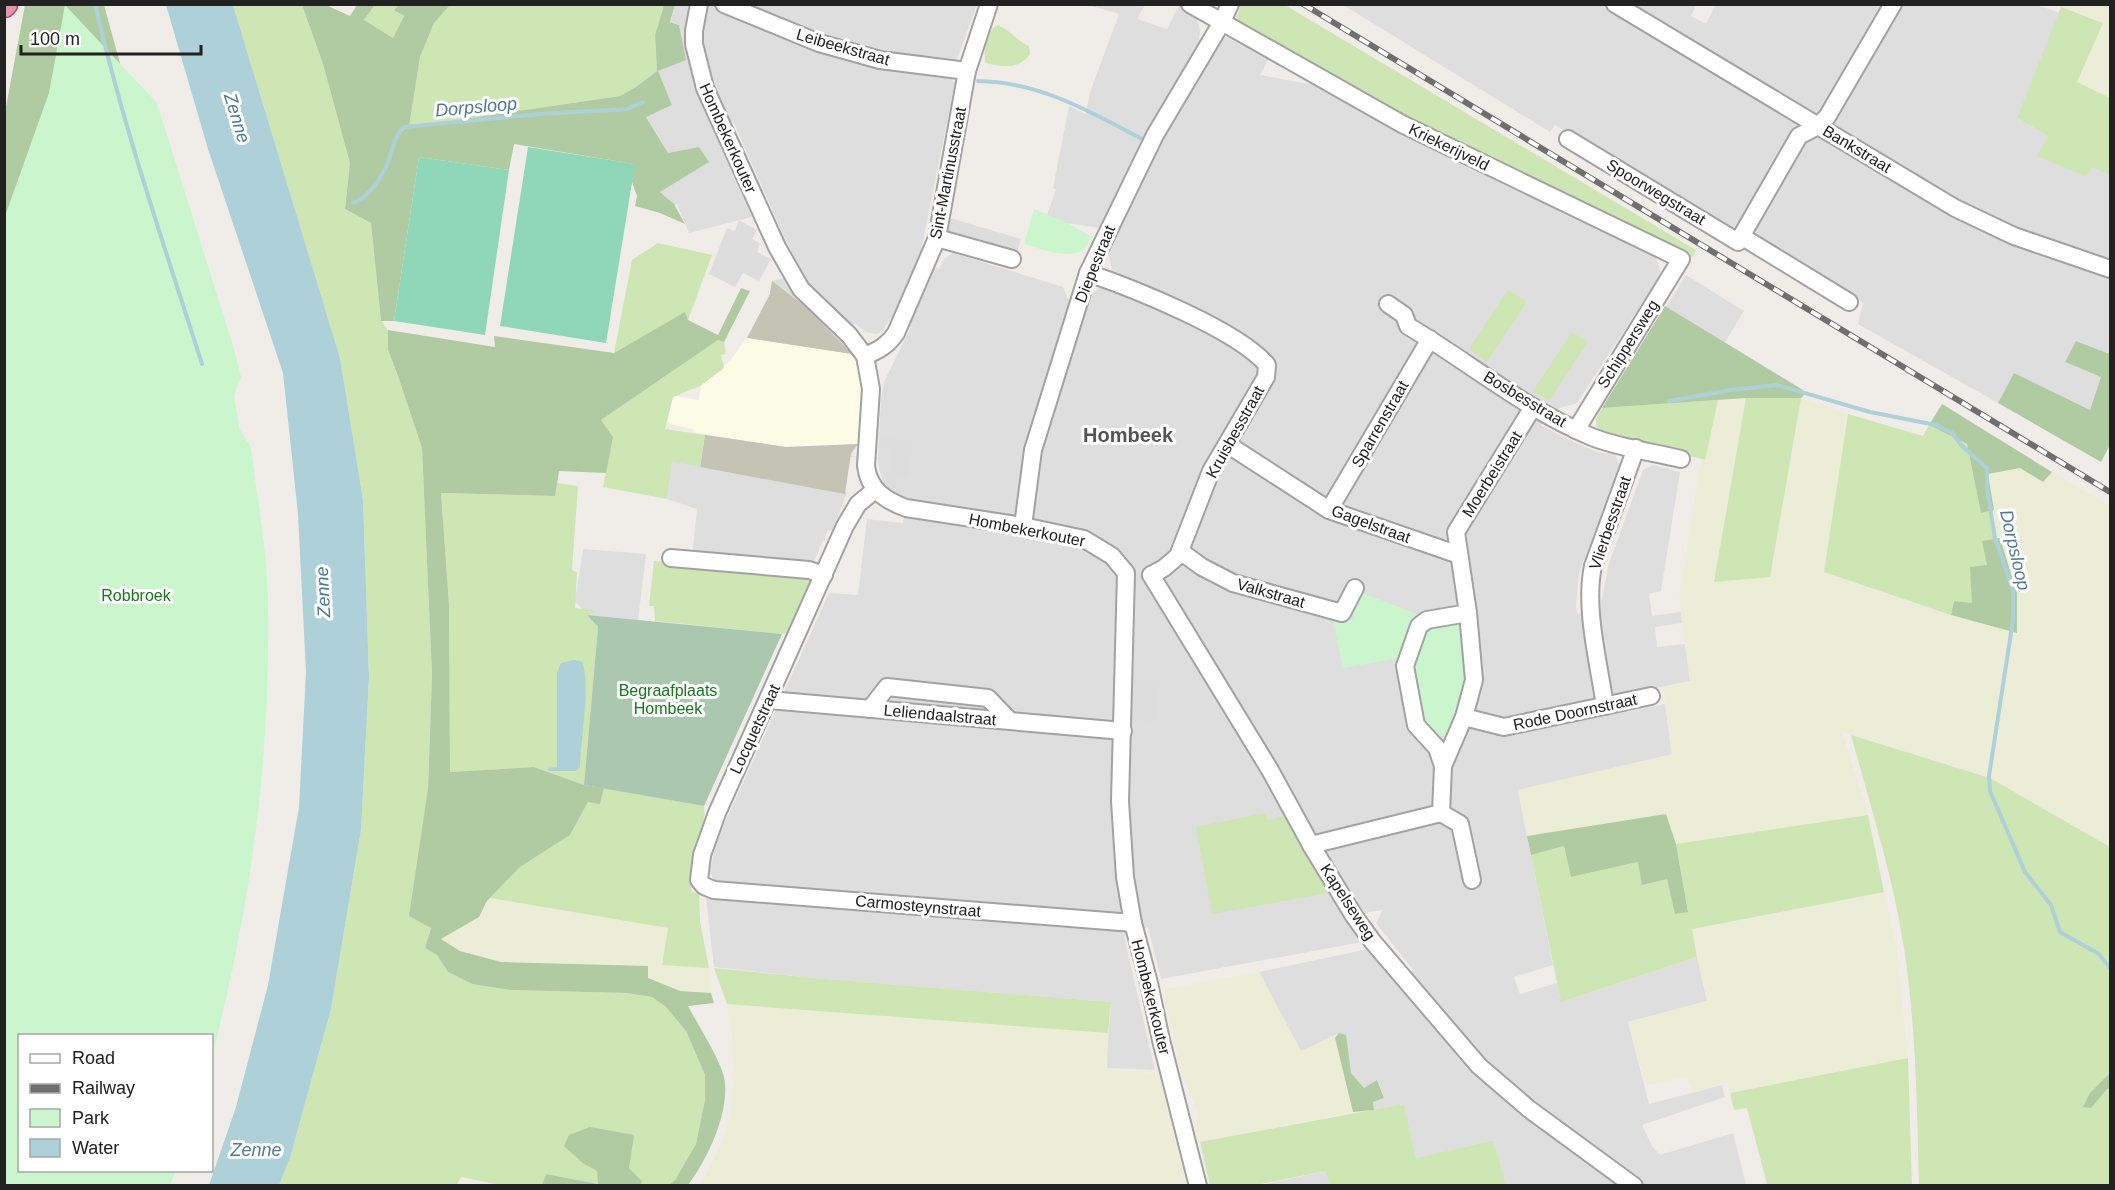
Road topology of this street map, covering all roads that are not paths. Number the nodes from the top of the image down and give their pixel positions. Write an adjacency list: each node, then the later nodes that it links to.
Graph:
1 (699, 4): 21 (street, Hombekerkouter)
2 (724, 4): 9 (street, Leibeekstraat)
3 (989, 4): 9 (street, Sint-Martinusstraat)
4 (1190, 4): 8 (street, Kriekerijveld)
5 (1230, 4): 8 (street, Diepestraat)
6 (1615, 4): 10 (street, Bankstraat)
7 (1893, 4): 10 (street)
8 (1222, 22): 15 (street, Kriekerijveld); 17 (street, Diepestraat)
9 (967, 71): 13 (street, Sint-Martinusstraat)
10 (1818, 126): 12 (street); 16 (street, Bankstraat)
11 (1568, 139): 12 (street, Spoorwegstraat)
12 (1741, 236): 18 (street, Spoorwegstraat)
13 (937, 238): 14 (street); 21 (street, Sint-Martinusstraat)
14 (1011, 259)
15 (1681, 259): 23 (street, Schippersweg)
16 (2110, 269)
17 (1088, 273): 24 (street, Kruisbesstraat); 29 (street, Diepestraat)
18 (1849, 302)
19 (1388, 304): 20 (street, Bosbesstraat)
20 (1430, 339): 22 (street, Bosbesstraat); 28 (street, Sparrenstraat)
21 (866, 356): 27 (street, Hombekerkouter)
22 (1533, 407): 23 (street, Bosbesstraat); 31 (street, Moerbeistraat)
23 (1576, 430): 25 (street, Bosbesstraat)
24 (1227, 444): 28 (street, Gagelstraat); 30 (street, Kruisbesstraat)
25 (1636, 448): 26 (street, Bosbesstraat); 40 (street, Vlierbesstraat)
26 (1682, 459)
27 (875, 490): 29 (street, Hombekerkouter); 34 (street, Locquetstraat)
28 (1329, 510): 31 (street, Gagelstraat)
29 (1023, 526): 33 (street, Hombekerkouter)
30 (1180, 551): 35 (street, Kruisbesstraat); 36 (street, Valkstraat)
31 (1459, 555): 37 (street, Moerbeistraat)
32 (671, 558): 34 (street)
33 (1126, 573): 35 (street); 44 (street, Hombekerkouter)
34 (824, 575): 39 (street, Locquetstraat)
35 (1151, 575): 47 (street, Kapelseweg)
36 (1355, 588)
37 (1468, 613): 42 (street, Moerbeistraat); 45 (street, Moerbeistraat)
38 (1651, 696): 40 (street, Rode Doornstraat)
39 (769, 700): 41 (street, Leliendaalstraat); 49 (street, Locquetstraat)
40 (1605, 706): 42 (street, Rode Doornstraat)
41 (870, 709): 43 (street, Leliendaalstraat); 43 (street, Leliendaalstraat)
42 (1464, 717): 45 (street, Moerbeistraat)
43 (1010, 721): 44 (street, Leliendaalstraat)
44 (1123, 731): 50 (street, Hombekerkouter)
45 (1443, 766): 46 (street, Moerbeistraat)
46 (1441, 813): 47 (street); 48 (street)
47 (1311, 845): 52 (street, Kapelseweg)
48 (1472, 880)
49 (704, 886): 50 (street, Carmosteynstraat)
50 (1132, 923): 51 (street, Hombekerkouter)
51 (1198, 1185)
52 (1634, 1185)

